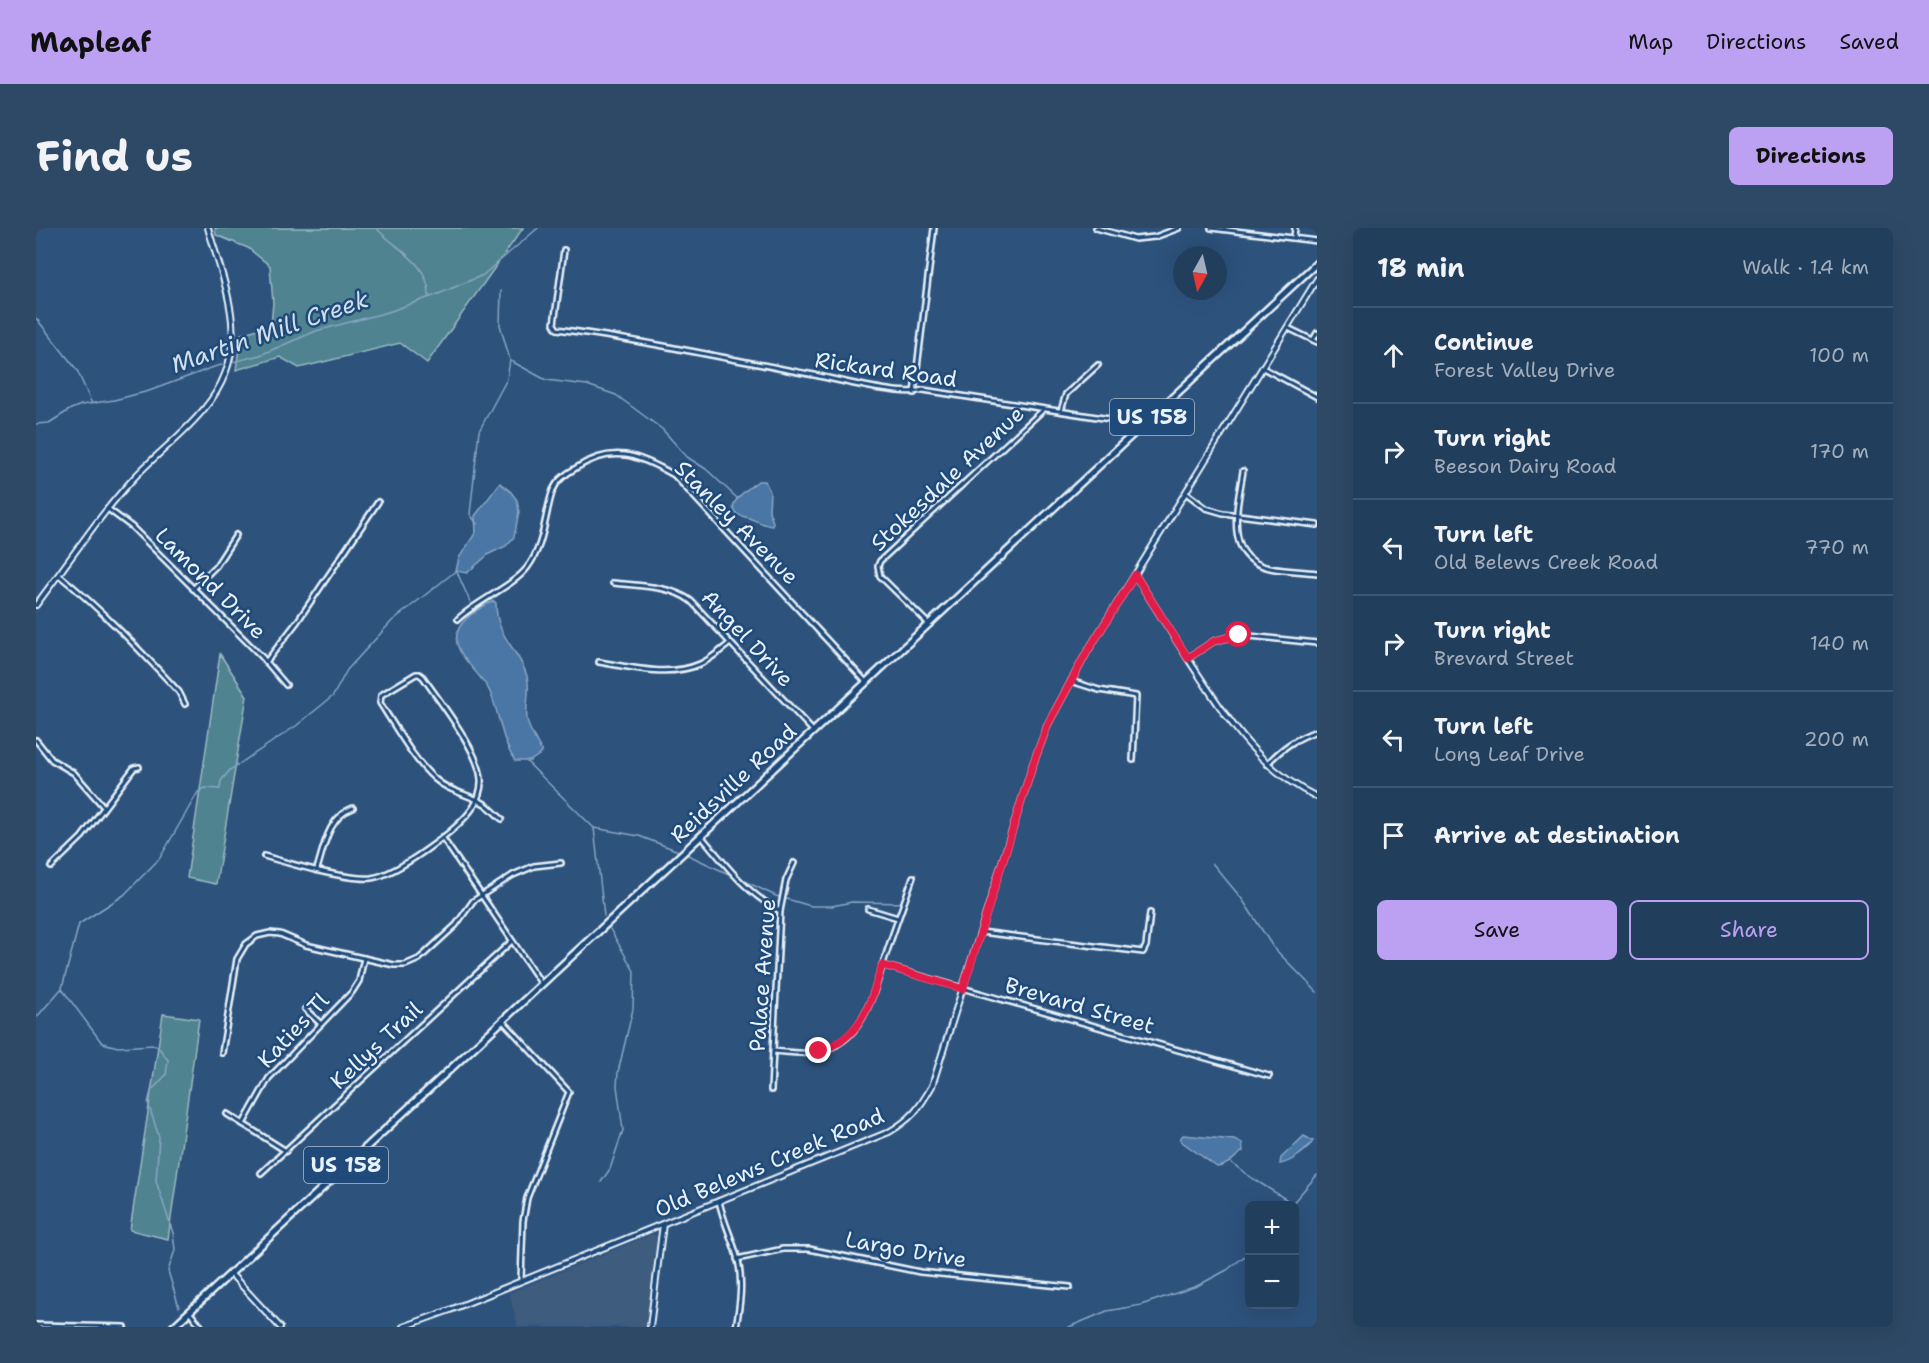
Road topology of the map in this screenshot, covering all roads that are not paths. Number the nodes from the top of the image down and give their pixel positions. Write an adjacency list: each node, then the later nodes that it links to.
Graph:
1 (208, 228): 25 (street)
2 (934, 228): 17 (street)
3 (1096, 228): 4 (street)
4 (1176, 228)
5 (1211, 228): 7 (street)
6 (1295, 228): 7 (street)
7 (1294, 237): 8 (street)
8 (1317, 241)
9 (564, 250): 17 (street, Rickard Road)
10 (1317, 263): 21 (highway, Reidsville Road / US 158)
11 (1317, 279): 12 (street, Old Belews Creek Road)
12 (1288, 328): 14 (street); 16 (street, Old Belews Creek Road)
13 (1317, 333): 14 (street)
14 (1315, 341)
15 (1098, 365): 20 (street)
16 (1263, 368): 18 (street); 23 (street, Old Belews Creek Road)
17 (914, 393): 19 (street, Rickard Road)
18 (1317, 396)
19 (1044, 409): 20 (street, Rickard Road); 36 (street, Stokesdale Avenue)
20 (1061, 412): 21 (street, Rickard Road)
21 (1144, 424): 36 (highway, Reidsville Road / US 158)
22 (1243, 471): 26 (street)
23 (1186, 493): 26 (street); 31 (street, Old Belews Creek Road)
24 (378, 502): 40 (street)
25 (108, 509): 30 (street); 33 (street, Lamond Drive)
26 (1237, 514): 27 (street); 29 (street)
27 (1317, 525)
28 (236, 536): 33 (street)
29 (1317, 573)
30 (59, 574): 34 (street); 45 (street)
31 (1135, 575): 39 (street); 42 (street, Old Belews Creek Road)
32 (613, 583): 37 (street, Angel Drive)
33 (193, 589): 40 (street, Lamond Drive)
34 (36, 605)
35 (458, 619): 43 (street, Stanley Avenue)
36 (929, 624): 43 (highway, Reidsville Road / US 158)
37 (730, 643): 41 (street); 46 (street, Angel Drive)
38 (1317, 643): 39 (street)
39 (1188, 658): 50 (street)
40 (266, 662): 44 (street, Lamond Drive)
41 (599, 662)
42 (1071, 681): 49 (street); 70 (street, Old Belews Creek Road)
43 (866, 682): 46 (highway, Reidsville Road / US 158)
44 (286, 685)
45 (185, 704)
46 (813, 731): 57 (highway, Reidsville Road / US 158)
47 (1317, 731): 50 (street)
48 (36, 742): 54 (street)
49 (1133, 760)
50 (1267, 764): 52 (street)
51 (139, 767): 54 (street)
52 (1317, 797)
53 (477, 801): 53 (street); 56 (street); 58 (street)
54 (104, 806): 62 (street)
55 (352, 808): 63 (street)
56 (502, 819)
57 (701, 835): 67 (street); 74 (highway, Reidsville Road / US 158)
58 (442, 837): 63 (street); 65 (street)
59 (264, 856): 63 (street)
60 (561, 863): 65 (street, Katies Tl)
61 (794, 863): 67 (street, Palace Avenue)
62 (51, 867)
63 (317, 869)
64 (913, 877): 69 (street)
65 (482, 896): 71 (street); 72 (street, Katies Tl)
66 (868, 909): 69 (street)
67 (780, 911): 79 (street, Palace Avenue)
68 (1150, 913): 70 (street)
69 (898, 918): 73 (street)
70 (981, 932): 75 (street, Old Belews Creek Road)
71 (512, 941): 74 (street); 85 (street, Kellys Trail)
72 (364, 958): 78 (street, Katies Tl); 80 (street, Katies Tl)
73 (882, 965): 75 (street, Brevard Street); 79 (street)
74 (541, 983): 77 (highway, Reidsville Road / US 158)
75 (963, 989): 81 (street, Brevard Street); 87 (street, Old Belews Creek Road)
76 (305, 1009): 78 (street)
77 (502, 1020): 90 (highway, Reidsville Road / US 158); 91 (street)
78 (321, 1024): 84 (street, Katies Tl)
79 (773, 1051): 82 (street, Palace Avenue)
80 (222, 1053)
81 (1269, 1076)
82 (771, 1090)
83 (227, 1114): 84 (street)
84 (243, 1124): 85 (street)
85 (286, 1150): 86 (street, Kellys Trail)
86 (261, 1173)
87 (719, 1201): 88 (street, Old Belews Creek Road); 89 (street)
88 (663, 1224): 91 (street, Old Belews Creek Road); 101 (street)
89 (737, 1259): 92 (street, Largo Drive); 102 (street)
90 (230, 1274): 93 (highway, Reidsville Road / US 158); 95 (street)
91 (521, 1280): 100 (street, Old Belews Creek Road)
92 (1070, 1287)
93 (189, 1312): 97 (highway, Reidsville Road / US 158); 98 (street)
94 (36, 1325): 96 (street)
95 (273, 1325): 99 (street)
96 (126, 1327)
97 (173, 1327)
98 (202, 1327)
99 (280, 1327)
100 (403, 1327)
101 (650, 1327)
102 (736, 1327)

